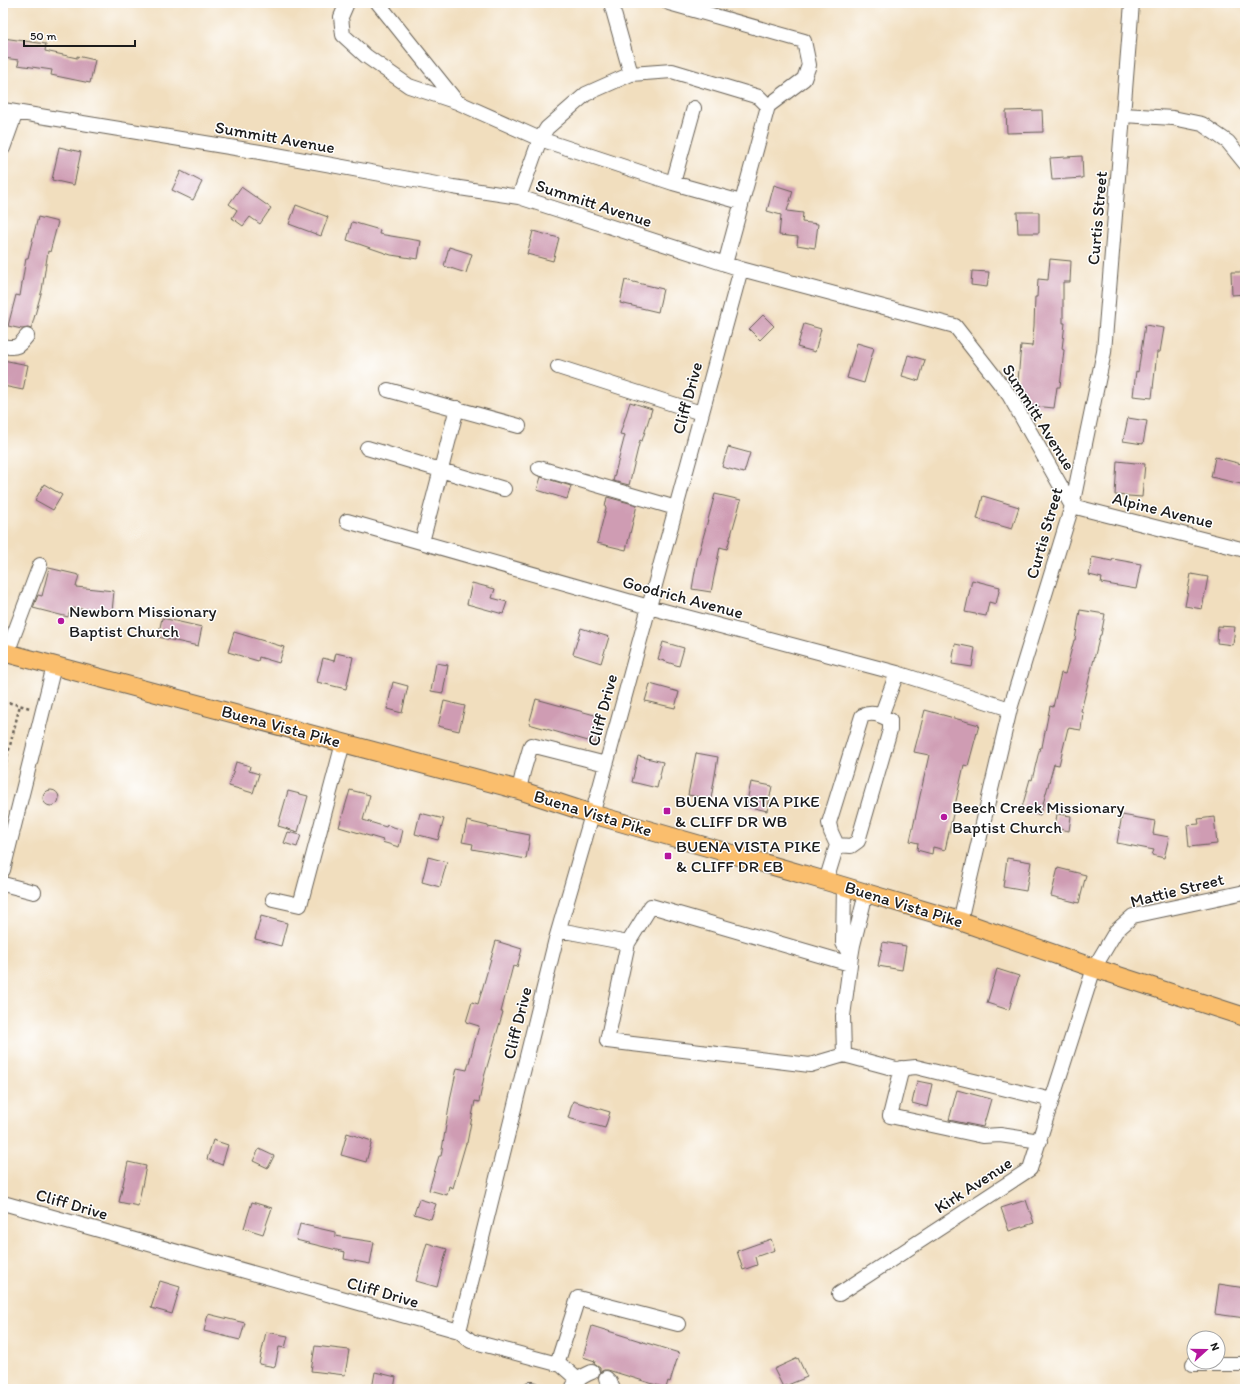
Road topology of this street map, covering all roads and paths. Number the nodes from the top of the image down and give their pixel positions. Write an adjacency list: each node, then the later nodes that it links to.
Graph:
1 (347, 3): 7 (street)
2 (378, 3): 7 (street)
3 (611, 3): 6 (street)
4 (670, 3): 8 (street)
5 (1132, 3): 11 (street, Curtis Street)
6 (631, 74): 8 (street); 12 (street)
7 (457, 102): 12 (street)
8 (768, 106): 17 (street)
9 (694, 108): 15 (street)
10 (9, 111): 13 (street); 16 (street, Summitt Avenue)
11 (1123, 115): 14 (street); 31 (street, Curtis Street)
12 (540, 139): 15 (street); 16 (street)
13 (3, 148)
14 (1245, 163)
15 (673, 183): 17 (street)
16 (519, 197): 18 (street, Summitt Avenue)
17 (741, 202): 18 (street)
18 (725, 264): 19 (street, Summitt Avenue)
19 (741, 269): 25 (street, Cliff Drive); 31 (street, Summitt Avenue)
20 (27, 336): 21 (street)
21 (3, 346)
22 (558, 367): 25 (street)
23 (388, 390): 24 (street)
24 (457, 408): 26 (street); 29 (street)
25 (701, 413): 32 (street, Cliff Drive)
26 (519, 426)
27 (367, 448): 29 (street)
28 (539, 468): 32 (street)
29 (440, 470): 30 (street); 34 (street)
30 (504, 489)
31 (1072, 506): 35 (street, Alpine Avenue); 43 (street, Curtis Street)
32 (676, 508): 37 (street, Cliff Drive)
33 (347, 521): 34 (street, Goodrich Avenue)
34 (422, 542): 37 (street, Goodrich Avenue)
35 (1245, 550)
36 (40, 565): 38 (street)
37 (649, 607): 40 (street, Goodrich Avenue); 47 (street, Cliff Drive)
38 (5, 653): 39 (main road, Buena Vista Pike)
39 (54, 666): 44 (street); 46 (main road, Buena Vista Pike)
40 (897, 673): 43 (street, Goodrich Avenue); 45 (street)
41 (3, 701): 42 (path)
42 (20, 705): 44 (path); 48 (path)
43 (1010, 709): 60 (street, Curtis Street)
44 (43, 711): 52 (street)
45 (881, 716): 51 (street); 51 (street)
46 (343, 743): 49 (main road, Buena Vista Pike); 59 (street)
47 (606, 764): 49 (street); 50 (street, Cliff Drive)
48 (3, 774)
49 (520, 790): 50 (main road, Buena Vista Pike)
50 (592, 814): 53 (main road, Buena Vista Pike); 61 (street, Cliff Drive)
51 (837, 845): 53 (street)
52 (3, 870)
53 (826, 881): 55 (main road, Buena Vista Pike)
54 (3, 884): 56 (street)
55 (844, 886): 58 (main road, Buena Vista Pike); 63 (street)
56 (34, 892)
57 (1245, 892): 64 (street, Mattie Street)
58 (866, 893): 60 (main road, Buena Vista Pike); 63 (street)
59 (273, 899)
60 (960, 921): 64 (main road, Buena Vista Pike)
61 (559, 930): 62 (street); 73 (street, Cliff Drive)
62 (628, 943): 63 (street); 66 (street)
63 (851, 960): 66 (street)
64 (1094, 968): 65 (main road, Buena Vista Pike); 68 (street, Kirk Avenue)
65 (1245, 1016)
66 (844, 1055): 67 (street)
67 (902, 1068): 68 (street); 69 (street)
68 (1052, 1100): 69 (street, Kirk Avenue)
69 (1040, 1141): 71 (street, Kirk Avenue)
70 (3, 1203): 73 (street, Cliff Drive)
71 (839, 1294)
72 (678, 1324): 74 (street)
73 (459, 1331): 74 (street)
74 (557, 1364): 78 (street)
75 (1226, 1364): 76 (street)
76 (1245, 1364)
77 (592, 1372): 78 (street)
78 (575, 1384)
79 (530, 1389): 80 (street)
80 (533, 1389)

